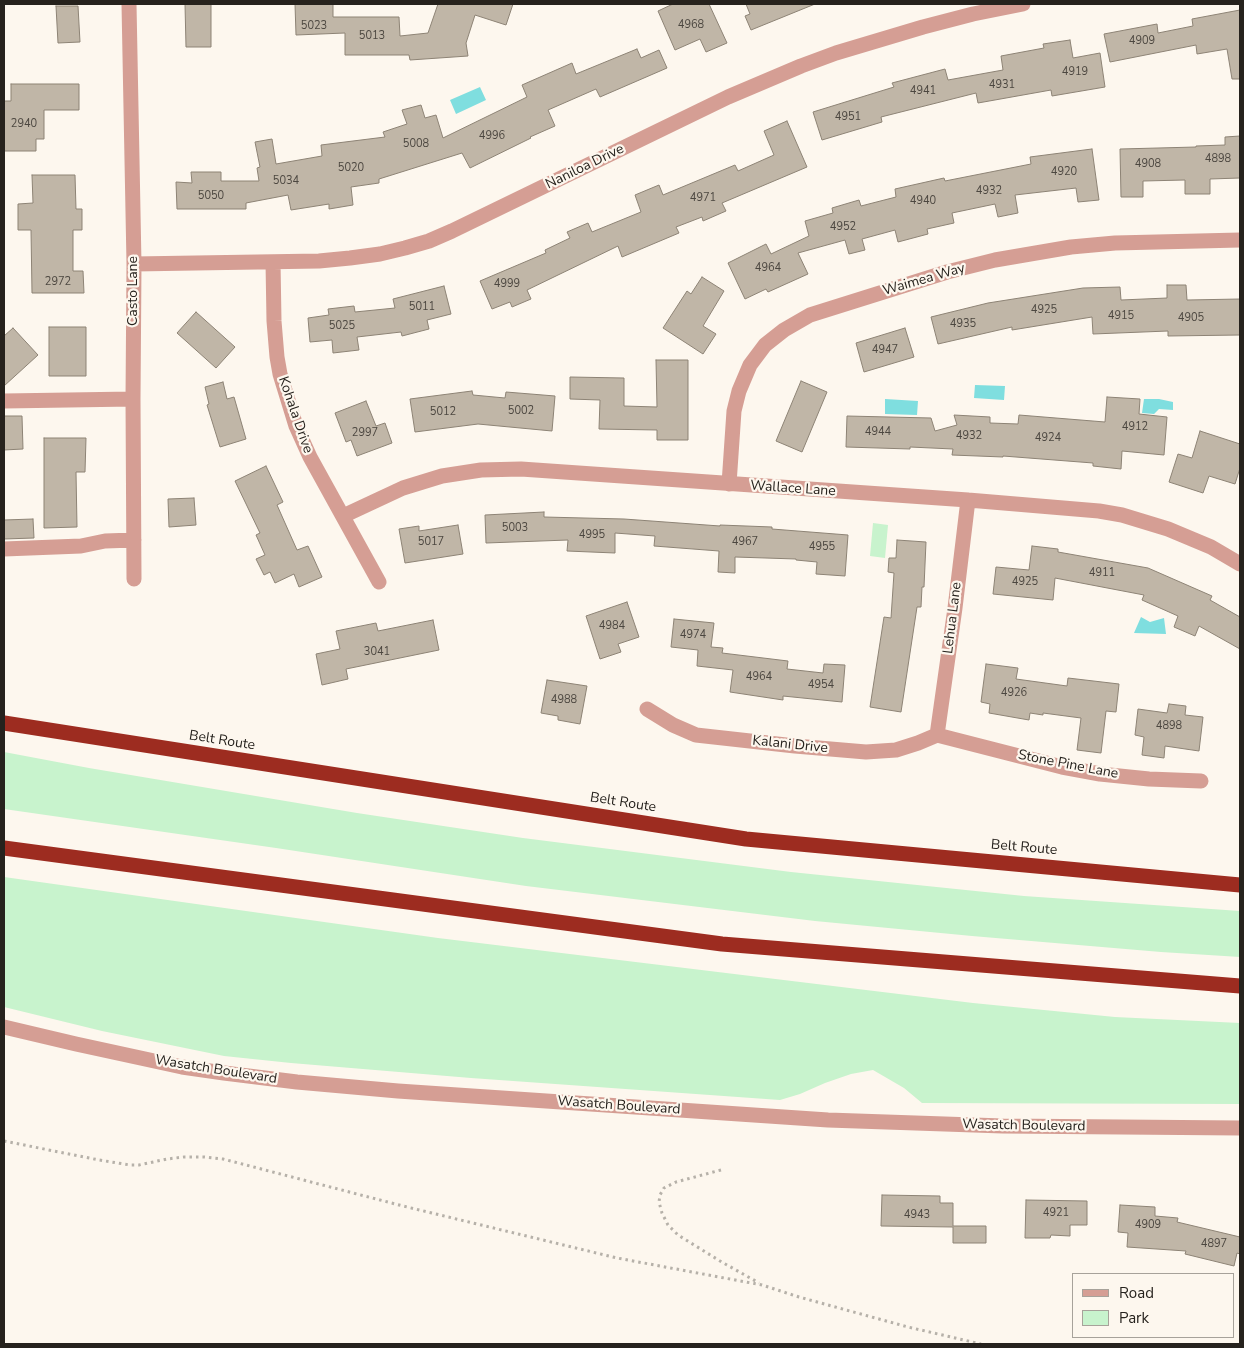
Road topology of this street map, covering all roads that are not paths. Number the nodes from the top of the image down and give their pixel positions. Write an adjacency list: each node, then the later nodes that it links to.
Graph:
1 (129, 4): 5 (street, Casto Lane)
2 (1023, 4): 4 (street, Naniloa Drive)
3 (1240, 240): 8 (street, Waimea Way)
4 (272, 262): 5 (street, Naniloa Drive); 10 (street, Kohala Drive)
5 (134, 264): 6 (street, Casto Lane)
6 (133, 400): 7 (street); 11 (street, Casto Lane)
7 (4, 401)
8 (729, 484): 9 (street, Wallace Lane); 10 (street, Wallace Lane)
9 (968, 500): 13 (street, Wallace Lane); 18 (street, Lehua Lane)
10 (343, 516): 15 (street, Kohala Drive)
11 (134, 540): 12 (street); 14 (street, Casto Lane)
12 (4, 549)
13 (1240, 564)
14 (134, 579)
15 (379, 582)
16 (647, 708): 18 (street, Kalani Drive)
17 (4, 723): 21 (highway, Belt Route)
18 (938, 735): 19 (street, Stone Pine Lane)
19 (1201, 781)
20 (4, 848): 22 (highway)
21 (1240, 885)
22 (1240, 986)
23 (4, 1027): 24 (street, Wasatch Boulevard)
24 (1240, 1128)

